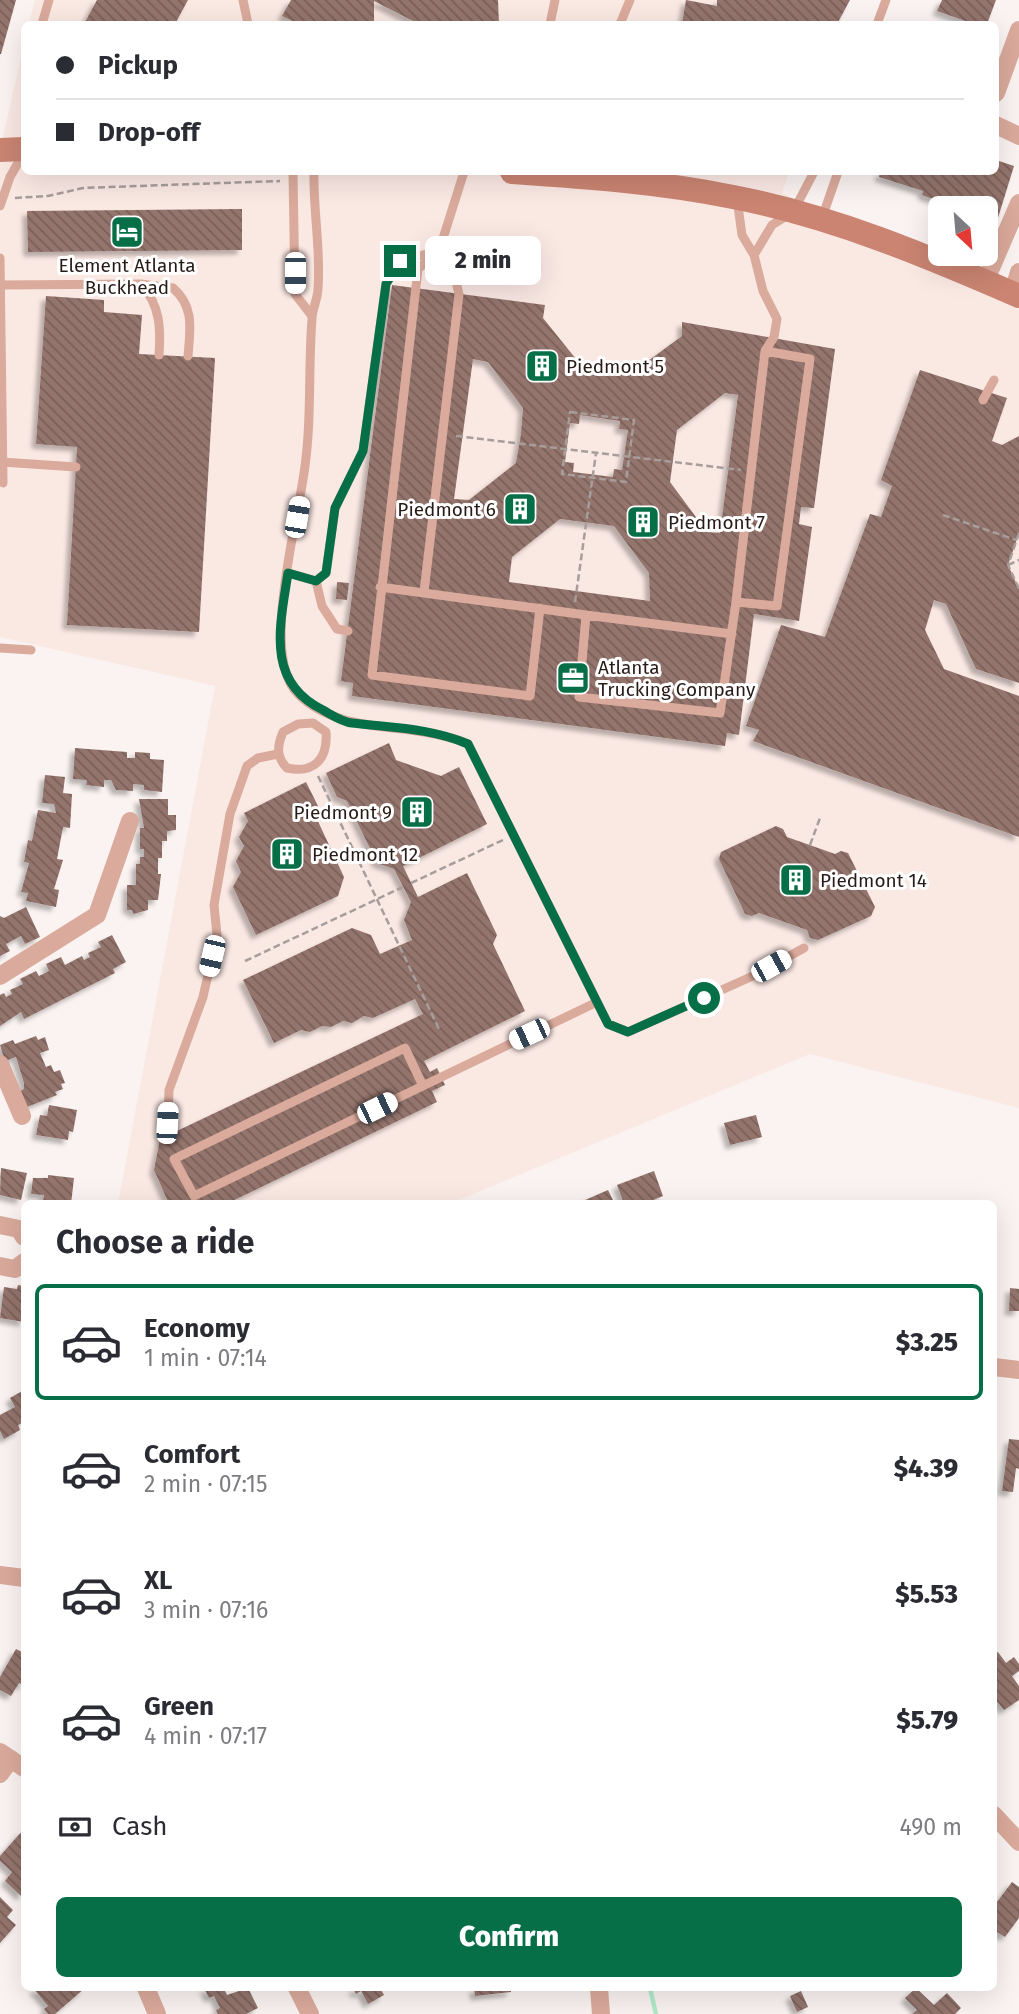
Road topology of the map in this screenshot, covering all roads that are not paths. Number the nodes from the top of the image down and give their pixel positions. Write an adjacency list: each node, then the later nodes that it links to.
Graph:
1 (49, 0): 6 (lane)
2 (243, 0): 7 (lane)
3 (555, 0): 8 (lane)
4 (630, 0): 9 (lane)
5 (886, 0): 10 (lane)
6 (43, 21)
7 (247, 21)
8 (551, 21)
9 (621, 21)
10 (878, 21)
11 (1019, 30): 12 (street)
12 (1002, 60)
13 (999, 126): 14 (street)
14 (1019, 136)
15 (0, 150): 16 (main road)
16 (21, 150)
17 (21, 156): 26 (lane)
18 (293, 175): 36 (lane)
19 (314, 175): 36 (lane)
20 (463, 175): 29 (lane)
21 (591, 175): 24 (main road)
22 (812, 175): 27 (lane)
23 (837, 175): 28 (lane)
24 (736, 197): 27 (main road); 30 (lane)
25 (1019, 203): 32 (street)
26 (0, 206)
27 (793, 212): 28 (main road); 30 (lane)
28 (822, 219): 32 (main road)
29 (439, 251): 47 (lane); 48 (lane); 49 (lane)
30 (754, 255): 37 (lane)
31 (0, 258): 34 (lane)
32 (985, 282): 35 (main road)
33 (141, 284): 34 (lane); 38 (lane); 39 (lane)
34 (1, 285): 42 (lane)
35 (1017, 287)
36 (312, 316): 46 (lane)
37 (765, 351): 50 (lane); 50 (lane)
38 (159, 355)
39 (188, 356)
40 (995, 380): 41 (lane)
41 (983, 400)
42 (1, 424): 43 (lane)
43 (2, 462): 44 (lane); 45 (lane)
44 (76, 467)
45 (3, 484)
46 (288, 573): 47 (lane); 57 (lane)
47 (316, 581): 53 (lane)
48 (380, 587): 49 (lane); 51 (lane)
49 (424, 592): 51 (lane)
50 (736, 602): 54 (lane)
51 (540, 608): 52 (lane)
52 (586, 615): 54 (lane); 54 (lane)
53 (348, 631)
54 (732, 634)
55 (0, 648): 56 (lane)
56 (31, 650)
57 (319, 708): 58 (lane); 63 (lane)
58 (313, 723): 59 (lane); 59 (lane)
59 (278, 754): 67 (lane)
60 (130, 821): 62 (street)
61 (804, 948): 63 (lane)
62 (0, 976)
63 (596, 1003): 65 (lane)
64 (0, 1064): 66 (street)
65 (423, 1086): 65 (lane)
66 (22, 1116)
67 (167, 1123)
68 (0, 1225): 69 (street)
69 (21, 1232)
70 (21, 1264): 71 (street)
71 (0, 1266)
72 (997, 1367): 73 (street)
73 (1019, 1370)
74 (0, 1575): 75 (street)
75 (21, 1578)
76 (12, 1760): 77 (street)
77 (0, 1774)
78 (997, 1818): 79 (street)
79 (1019, 1842)
80 (147, 1991): 83 (street)
81 (299, 1991): 84 (street)
82 (599, 1991): 85 (street)
83 (157, 2014)
84 (310, 2014)
85 (601, 2014)

